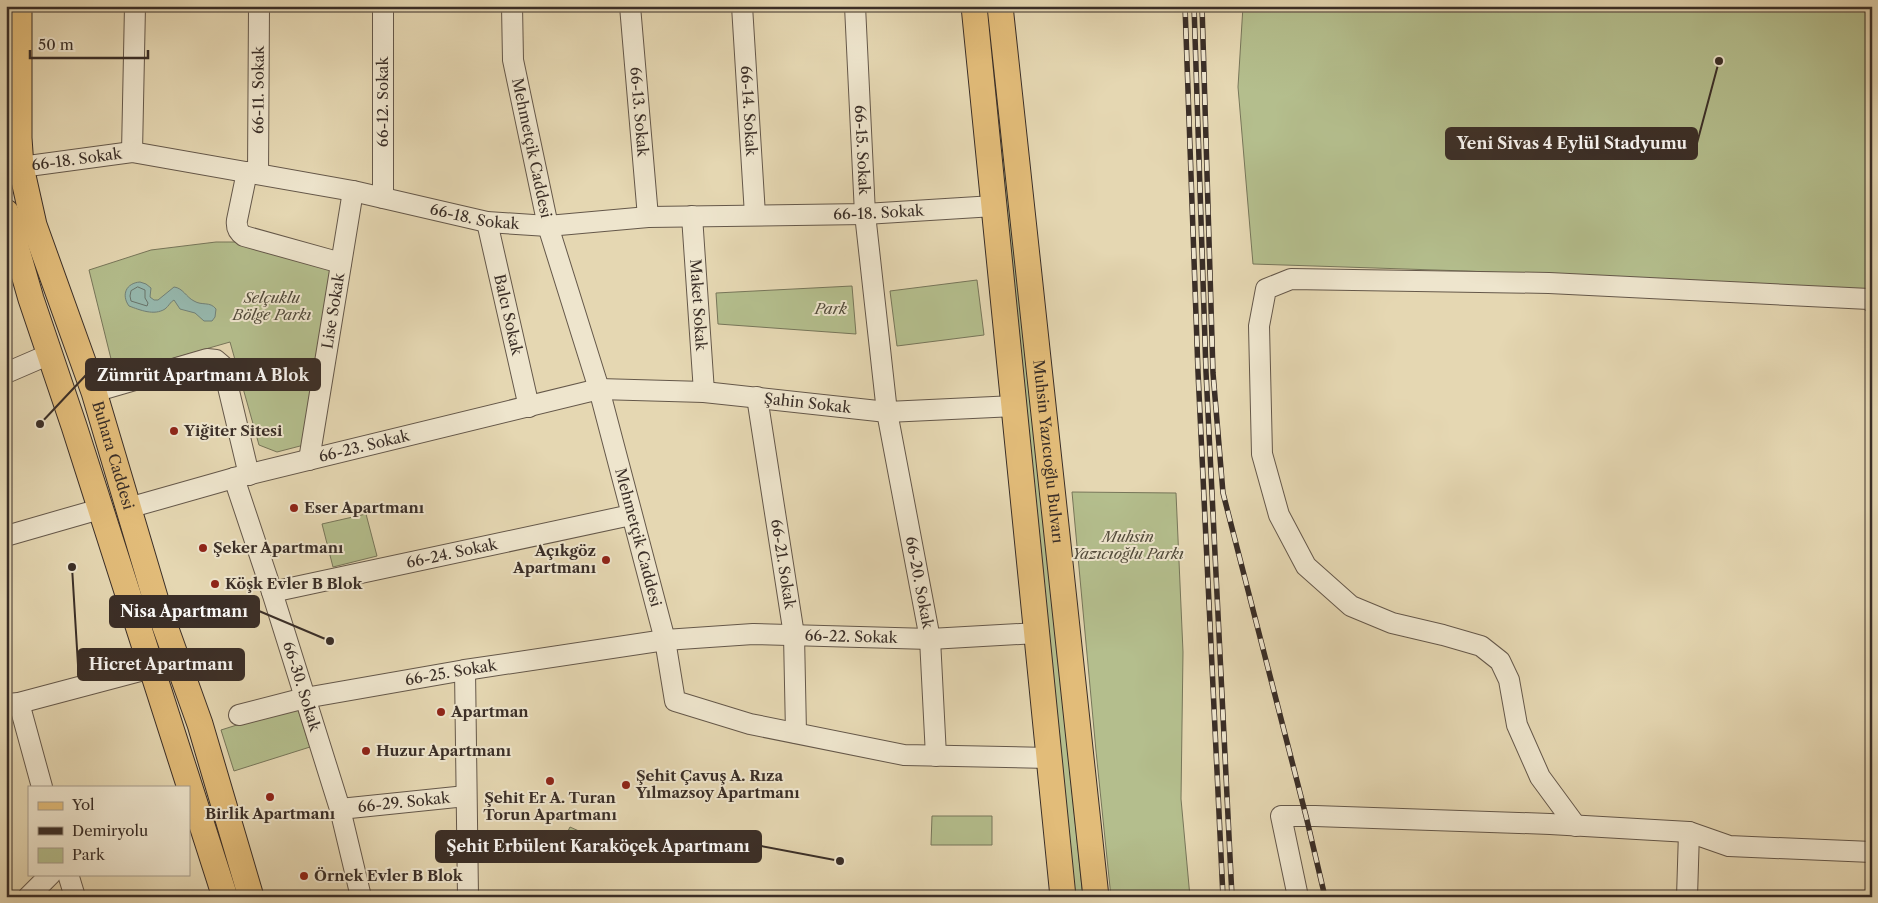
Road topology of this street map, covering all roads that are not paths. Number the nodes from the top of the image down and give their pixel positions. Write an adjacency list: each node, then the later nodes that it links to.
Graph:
1 (19, 6): 12 (main road, Buhara Caddesi)
2 (135, 6): 11 (street)
3 (260, 6): 13 (street, 66-11. Sokak)
4 (383, 6): 15 (street, 66-12. Sokak)
5 (512, 6): 23 (street, Mehmetçik Caddesi)
6 (630, 6): 21 (street, 66-13. Sokak)
7 (742, 6): 19 (street, 66-14. Sokak)
8 (855, 6): 18 (street, 66-15. Sokak)
9 (974, 6): 16 (main road, Muhsin Yazıcıoğlu Bulvarı)
10 (1000, 6): 71 (main road, Muhsin Yazıcıoğlu Bulvarı)
11 (132, 152): 12 (street, 66-18. Sokak); 13 (street, 66-18. Sokak)
12 (22, 168): 29 (main road, Buhara Caddesi)
13 (252, 173): 14 (street, 66-18. Sokak); 24 (street, 66-11. Sokak)
14 (353, 191): 15 (street, 66-18. Sokak); 24 (street, Lise Sokak)
15 (383, 198): 22 (street, 66-18. Sokak)
16 (994, 206): 18 (street, 66-18. Sokak); 32 (main road, Muhsin Yazıcıoğlu Bulvarı)
17 (6, 212): 26 (main road, Buhara Caddesi)
18 (865, 214): 19 (street, 66-18. Sokak); 34 (street, 66-15. Sokak)
19 (755, 215): 20 (street, 66-18. Sokak)
20 (692, 216): 21 (street, 66-18. Sokak); 30 (street, Maket Sokak)
21 (648, 217): 23 (street, 66-18. Sokak)
22 (487, 222): 23 (street, 66-18. Sokak); 33 (street, Balcı Sokak)
23 (548, 226): 28 (street, Mehmetçik Caddesi)
24 (341, 263): 35 (street, Lise Sokak)
25 (1872, 302): 59 (street)
26 (50, 354): 27 (street); 38 (main road, Buhara Caddesi)
27 (6, 373)
28 (599, 389): 30 (street, Şahin Sokak); 33 (street, 66-23. Sokak); 39 (street, Mehmetçik Caddesi)
29 (94, 392): 36 (street, 66-30. Sokak); 37 (main road, Buhara Caddesi)
30 (704, 392): 31 (street, Şahin Sokak)
31 (757, 397): 34 (street, Şahin Sokak); 43 (street, 66-21. Sokak)
32 (1015, 406): 34 (street, Şahin Sokak); 42 (main road, Muhsin Yazıcıoğlu Bulvarı)
33 (529, 407): 35 (street, 66-23. Sokak)
34 (887, 412): 44 (street, 66-20. Sokak)
35 (310, 460): 36 (street, 66-23. Sokak)
36 (242, 476): 37 (street, 66-23. Sokak); 41 (street, 66-30. Sokak)
37 (128, 508): 67 (main road, Buhara Caddesi)
38 (100, 509): 40 (street); 46 (main road, Buhara Caddesi)
39 (631, 515): 41 (street, 66-24. Sokak); 45 (street, Mehmetçik Caddesi)
40 (6, 536)
41 (272, 592): 48 (street, 66-30. Sokak)
42 (1037, 634): 44 (street, 66-22. Sokak); 53 (main road, Muhsin Yazıcıoğlu Bulvarı)
43 (794, 635): 44 (street, 66-22. Sokak); 45 (street, 66-22. Sokak); 51 (street, 66-21. Sokak)
44 (930, 639): 52 (street, 66-20. Sokak)
45 (665, 640): 47 (street, 66-25. Sokak); 51 (street, Mehmetçik Caddesi)
46 (151, 668): 49 (street); 55 (main road, Buhara Caddesi)
47 (465, 670): 48 (street, 66-25. Sokak); 57 (street)
48 (305, 698): 50 (street, 66-25. Sokak); 58 (street, 66-30. Sokak)
49 (12, 703): 54 (street)
50 (239, 715)
51 (796, 733): 52 (street, Mehmetçik Caddesi)
52 (936, 756): 53 (street, Mehmetçik Caddesi)
53 (1049, 758): 70 (main road, Muhsin Yazıcıoğlu Bulvarı)
54 (42, 786)
55 (189, 786)
56 (190, 789): 66 (main road, Buhara Caddesi)
57 (466, 796): 58 (street, 66-29. Sokak); 69 (street)
58 (340, 809): 68 (street, 66-30. Sokak)
59 (1576, 826): 60 (street); 72 (street)
60 (1689, 832): 61 (street); 73 (street)
61 (1872, 852)
62 (48, 876): 64 (street)
63 (69, 876): 65 (street)
64 (28, 897)
65 (75, 897)
66 (225, 897)
67 (251, 897)
68 (362, 897)
69 (468, 897)
70 (1063, 897)
71 (1096, 897)
72 (1298, 897)
73 (1687, 897)

